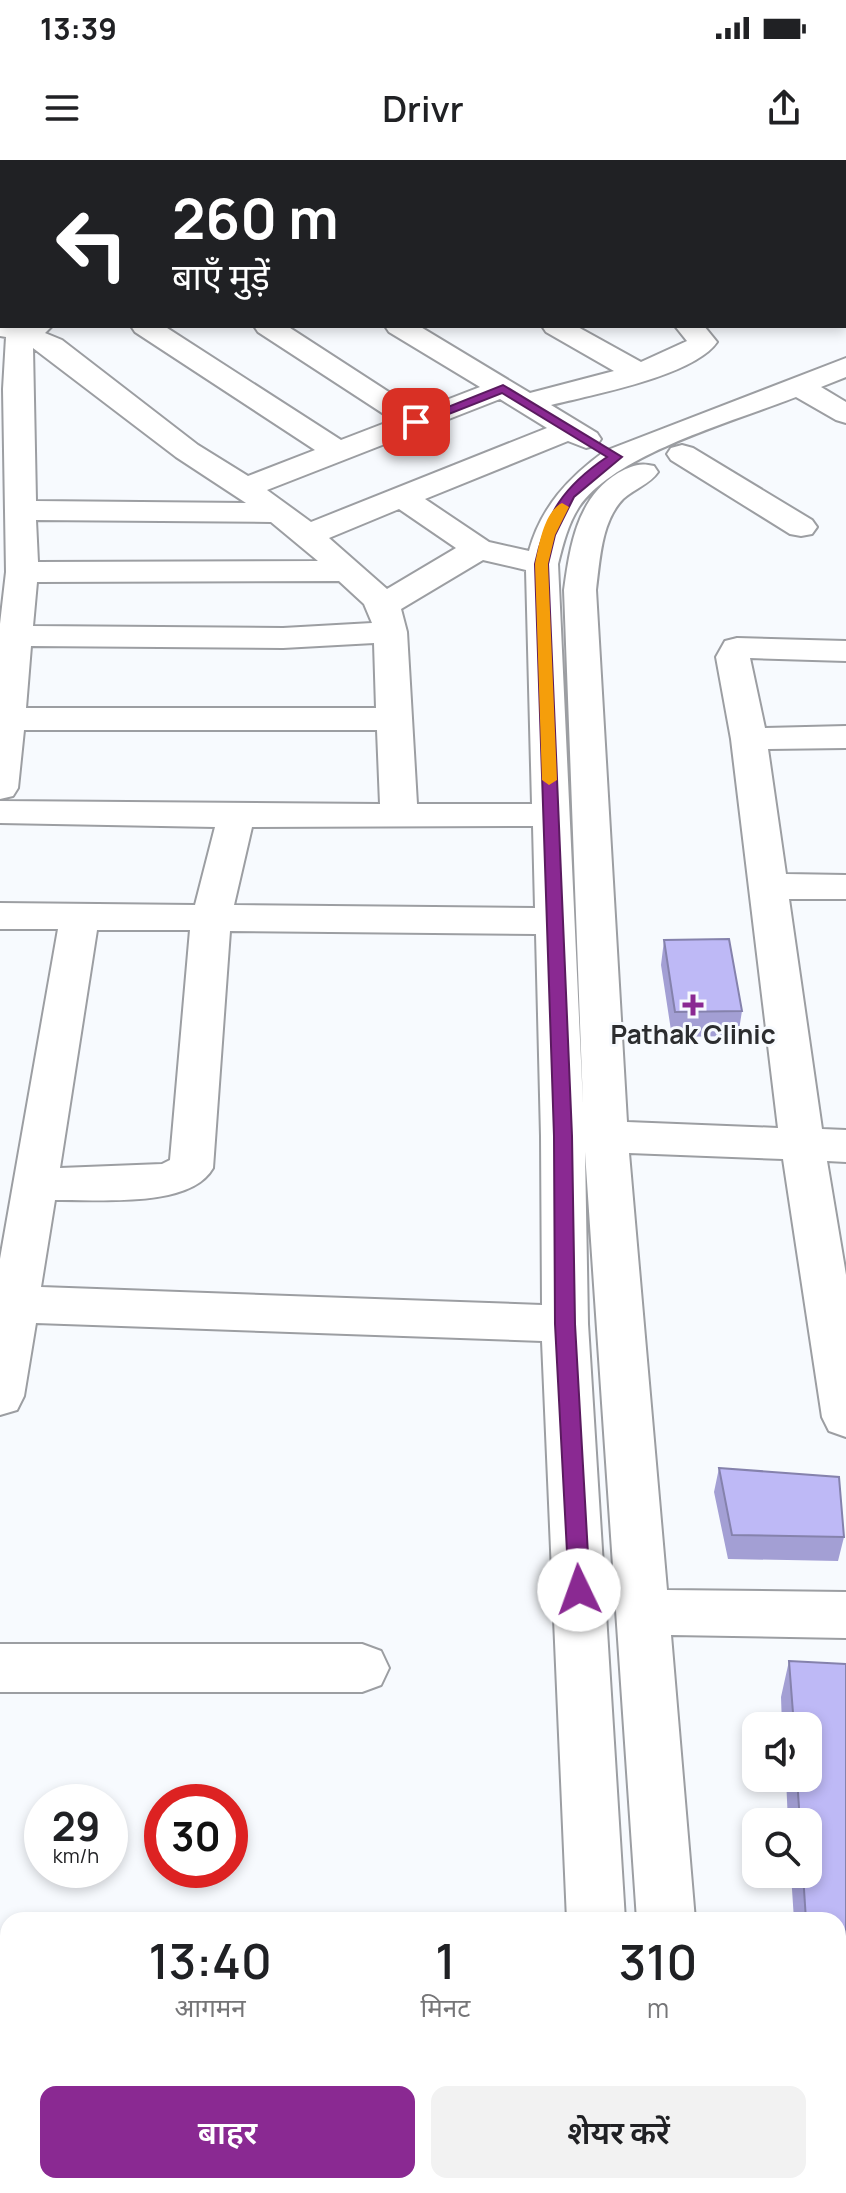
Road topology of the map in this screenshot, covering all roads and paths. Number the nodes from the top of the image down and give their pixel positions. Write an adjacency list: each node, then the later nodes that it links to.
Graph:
1 (148, 328): 12 (street)
2 (271, 328): 10 (street)
3 (402, 328): 9 (street)
4 (560, 328): 7 (street)
5 (691, 328): 7 (street)
6 (20, 329): 15 (street); 17 (street)
7 (637, 372): 9 (street)
8 (832, 392): 13 (street); 14 (street)
9 (514, 396): 10 (street); 11 (street)
10 (416, 422): 12 (street)
11 (570, 429): 14 (street); 16 (street)
12 (338, 452): 15 (street)
13 (682, 454): 19 (street); 44 (street)
14 (616, 457): 22 (street)
15 (245, 488): 18 (street)
16 (402, 497): 20 (street); 21 (street)
17 (21, 510): 18 (street); 24 (street)
18 (279, 513): 20 (street)
19 (801, 527)
20 (308, 535): 23 (street)
21 (478, 549): 22 (street); 25 (street)
22 (542, 564): 35 (street)
23 (350, 571): 24 (street); 25 (street)
24 (22, 572): 26 (street)
25 (386, 619): 26 (street); 29 (street)
26 (13, 636): 28 (street)
27 (846, 651): 31 (street)
28 (7, 719): 29 (street); 32 (street)
29 (394, 719): 34 (street)
30 (846, 737): 31 (street)
31 (749, 739): 37 (street)
32 (0, 788)
33 (0, 812): 36 (street)
34 (399, 815): 35 (street); 36 (street)
35 (551, 815): 42 (street)
36 (236, 816): 41 (street)
37 (767, 886): 38 (street); 45 (street)
38 (846, 887)
39 (0, 916): 40 (street)
40 (80, 916): 41 (street); 46 (street)
41 (211, 919): 42 (street); 46 (street)
42 (554, 921): 43 (street)
43 (563, 1136): 44 (street); 49 (street)
44 (606, 1137): 45 (street); 52 (street)
45 (824, 1145): 47 (street)
46 (35, 1185): 48 (street)
47 (836, 1287): 51 (street)
48 (8, 1304): 49 (street); 50 (street)
49 (565, 1324): 56 (street)
50 (0, 1396)
51 (846, 1417)
52 (643, 1612): 53 (street); 57 (street)
53 (846, 1615)
54 (0, 1668): 55 (street)
55 (362, 1668)
56 (596, 1912)
57 (665, 1912)

